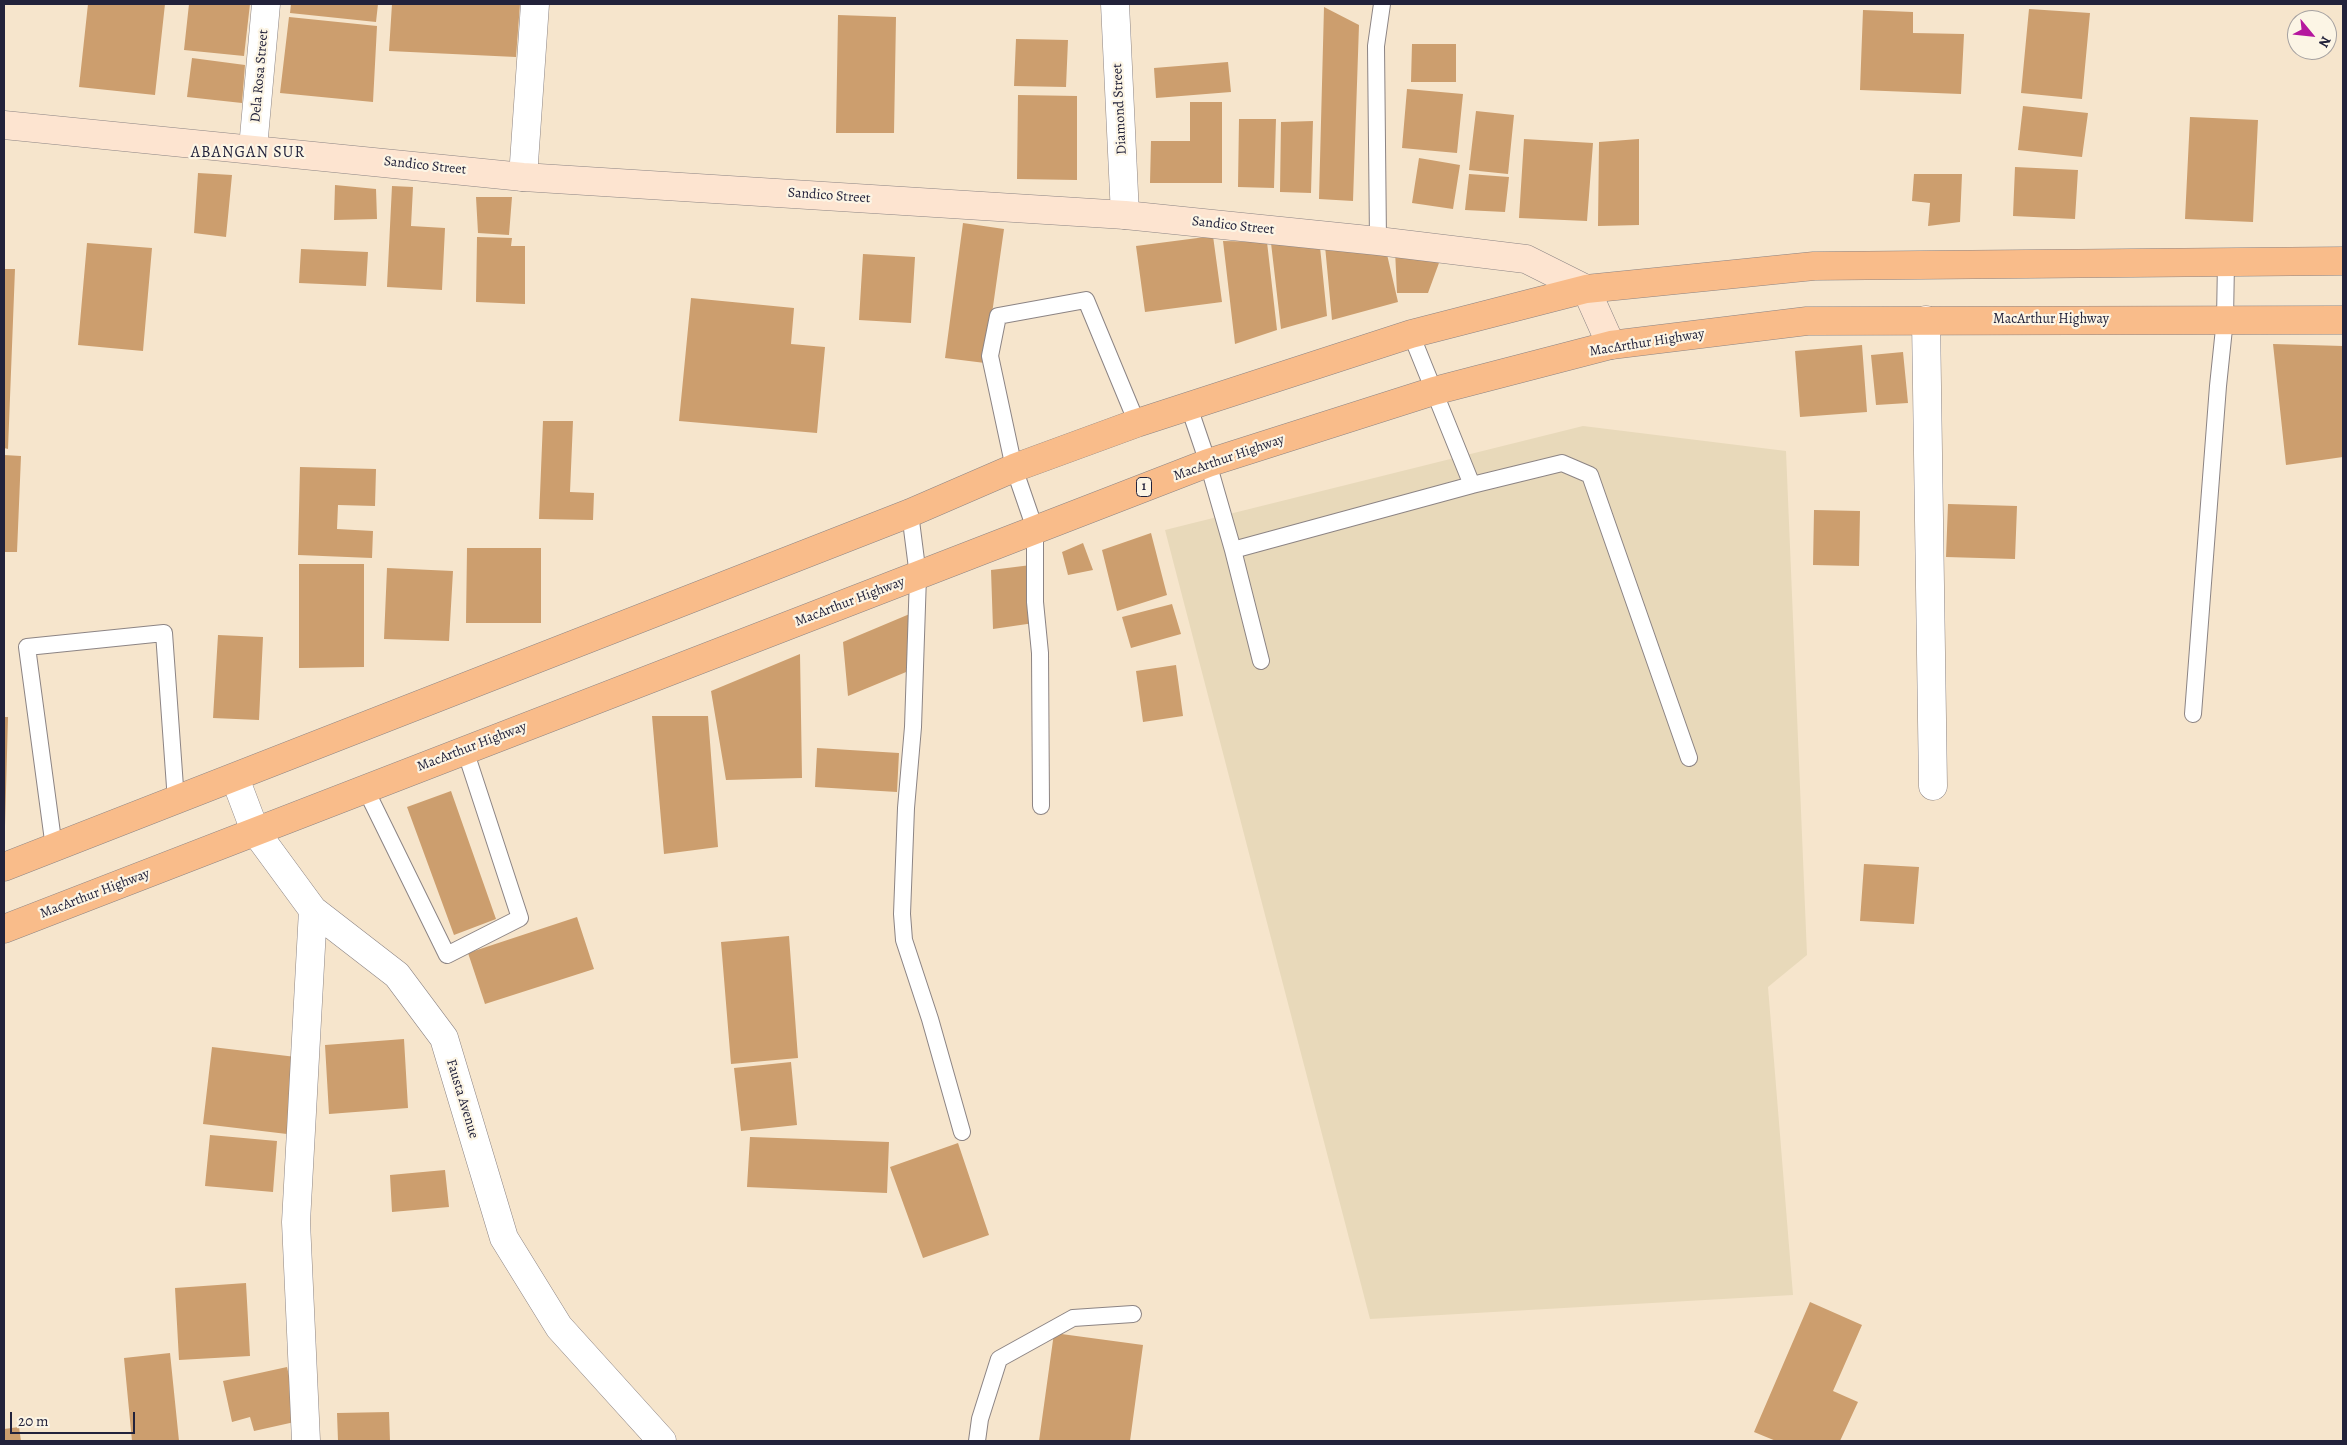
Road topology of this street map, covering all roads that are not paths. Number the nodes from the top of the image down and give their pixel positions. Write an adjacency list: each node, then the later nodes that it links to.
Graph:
1 (266, 4): 6 (street, Dela Rosa Street)
2 (535, 4): 7 (street)
3 (1116, 4): 8 (street, Diamond Street)
4 (1382, 4): 9 (lane)
5 (4, 126): 6 (main road, Sandico Street)
6 (253, 148): 7 (main road, Sandico Street)
7 (523, 177): 8 (main road, Sandico Street)
8 (1125, 215): 9 (main road, Sandico Street)
9 (1378, 241): 12 (main road, Sandico Street)
10 (2343, 261): 11 (highway)
11 (2226, 262): 12 (highway); 13 (lane)
12 (1586, 289): 16 (highway); 17 (main road)
13 (2225, 319): 14 (highway, MacArthur Highway / 1); 15 (highway, MacArthur Highway / 1); 29 (lane)
14 (1926, 320): 17 (highway, MacArthur Highway / 1); 33 (street)
15 (2343, 320)
16 (1411, 334): 18 (lane); 19 (highway)
17 (1611, 346): 18 (highway, MacArthur Highway / 1)
18 (1434, 392): 21 (highway, MacArthur Highway / 1); 23 (lane)
19 (1189, 406): 20 (highway); 21 (lane)
20 (1137, 422): 22 (highway); 22 (lane)
21 (1208, 463): 25 (highway, MacArthur Highway / 1); 26 (lane)
22 (1014, 468): 24 (highway); 25 (lane)
23 (1472, 485): 26 (lane); 31 (lane)
24 (910, 513): 27 (lane); 32 (highway)
25 (1035, 529): 27 (highway, MacArthur Highway / 1); 36 (lane)
26 (1233, 550): 28 (lane)
27 (918, 576): 30 (highway, MacArthur Highway / 1); 42 (lane)
28 (1261, 661)
29 (2193, 714)
30 (465, 750): 34 (highway, MacArthur Highway / 1); 34 (lane)
31 (1689, 758)
32 (235, 778): 35 (highway); 37 (street, Fausta Avenue)
33 (1933, 786)
34 (365, 788): 37 (highway, MacArthur Highway / 1)
35 (176, 801): 38 (highway); 38 (lane)
36 (1041, 806)
37 (255, 831): 40 (street, Fausta Avenue); 41 (highway, MacArthur Highway / 1)
38 (54, 848): 39 (highway)
39 (4, 867)
40 (313, 910): 44 (street); 45 (street, Fausta Avenue)
41 (4, 929)
42 (962, 1132)
43 (1133, 1314): 46 (lane)
44 (306, 1441)
45 (662, 1441)
46 (977, 1441)

